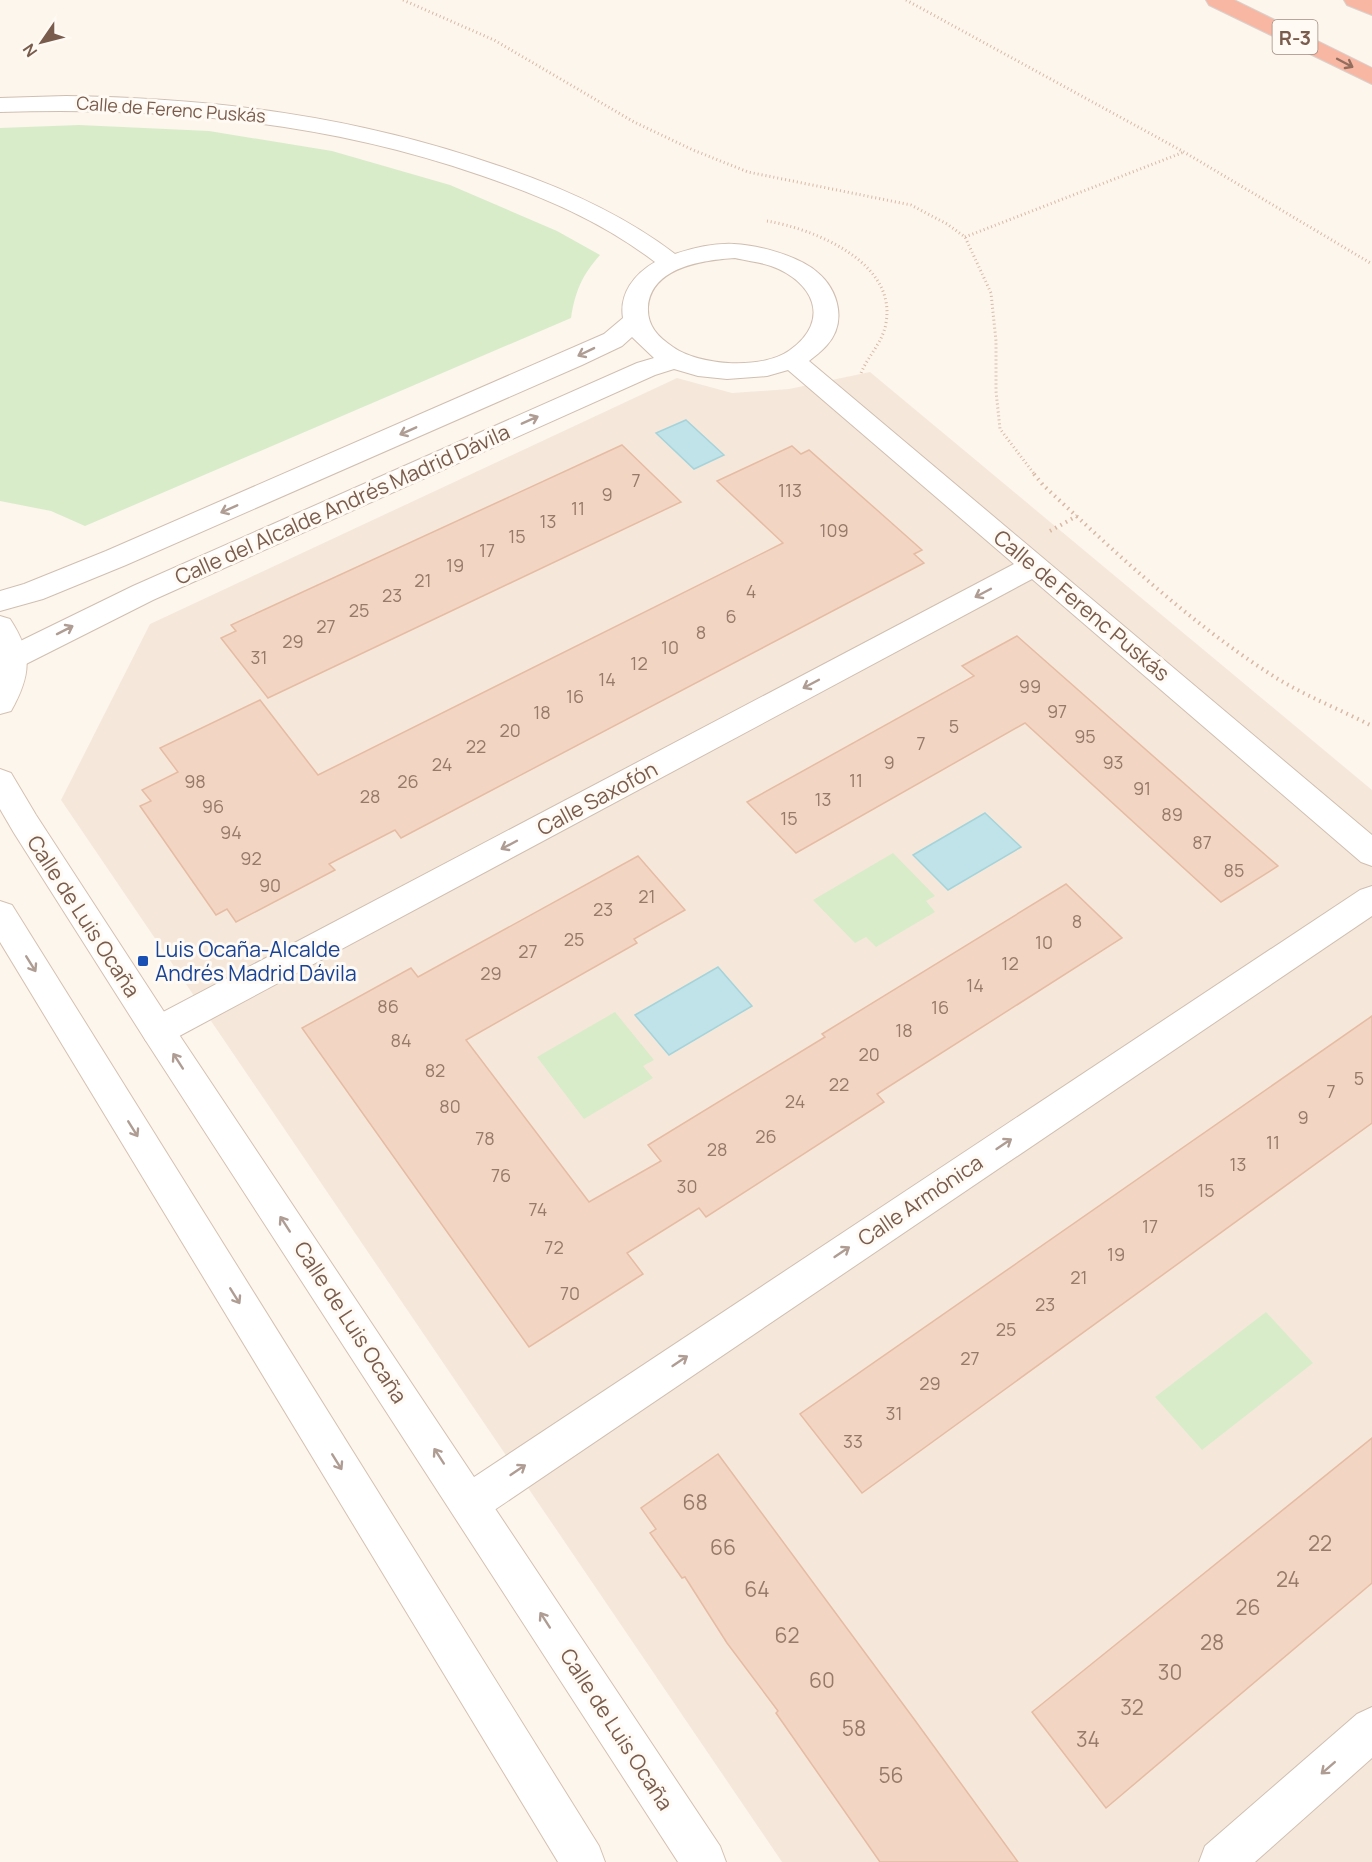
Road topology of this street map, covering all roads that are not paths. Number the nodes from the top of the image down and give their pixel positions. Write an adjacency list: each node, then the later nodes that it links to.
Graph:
1 (1217, 0): 4 (highway, R-3, one-way to 4)
2 (1355, 0): 3 (highway)
3 (1372, 9)
4 (1372, 77)
5 (0, 105): 6 (street, Calle de Ferenc Puskás)
6 (671, 263): 7 (street); 8 (street)
7 (636, 321): 9 (street); 11 (street, Calle del Alcalde Andrés Madrid Dávila, one-way to 11)
8 (791, 359): 9 (street); 10 (street, Calle de Ferenc Puskás)
9 (675, 360): 13 (street, Calle del Alcalde Andrés Madrid Dávila, one-way to 9)
10 (1035, 565): 16 (street, Calle de Ferenc Puskás); 19 (street, Calle Saxofón, one-way to 19)
11 (0, 601)
12 (0, 626): 13 (street)
13 (14, 657): 14 (street)
14 (0, 703)
15 (0, 781): 19 (street, Calle de Luis Ocaña)
16 (1372, 853)
17 (1372, 899): 20 (street, Calle Armónica, one-way to 17)
18 (0, 914): 22 (street, one-way to 22)
19 (158, 1031): 20 (street, Calle de Luis Ocaña, one-way to 19)
20 (470, 1503): 23 (street, Calle de Luis Ocaña, one-way to 20)
21 (1372, 1729): 24 (street, one-way to 24)
22 (583, 1862)
23 (704, 1862)
24 (1221, 1862)

